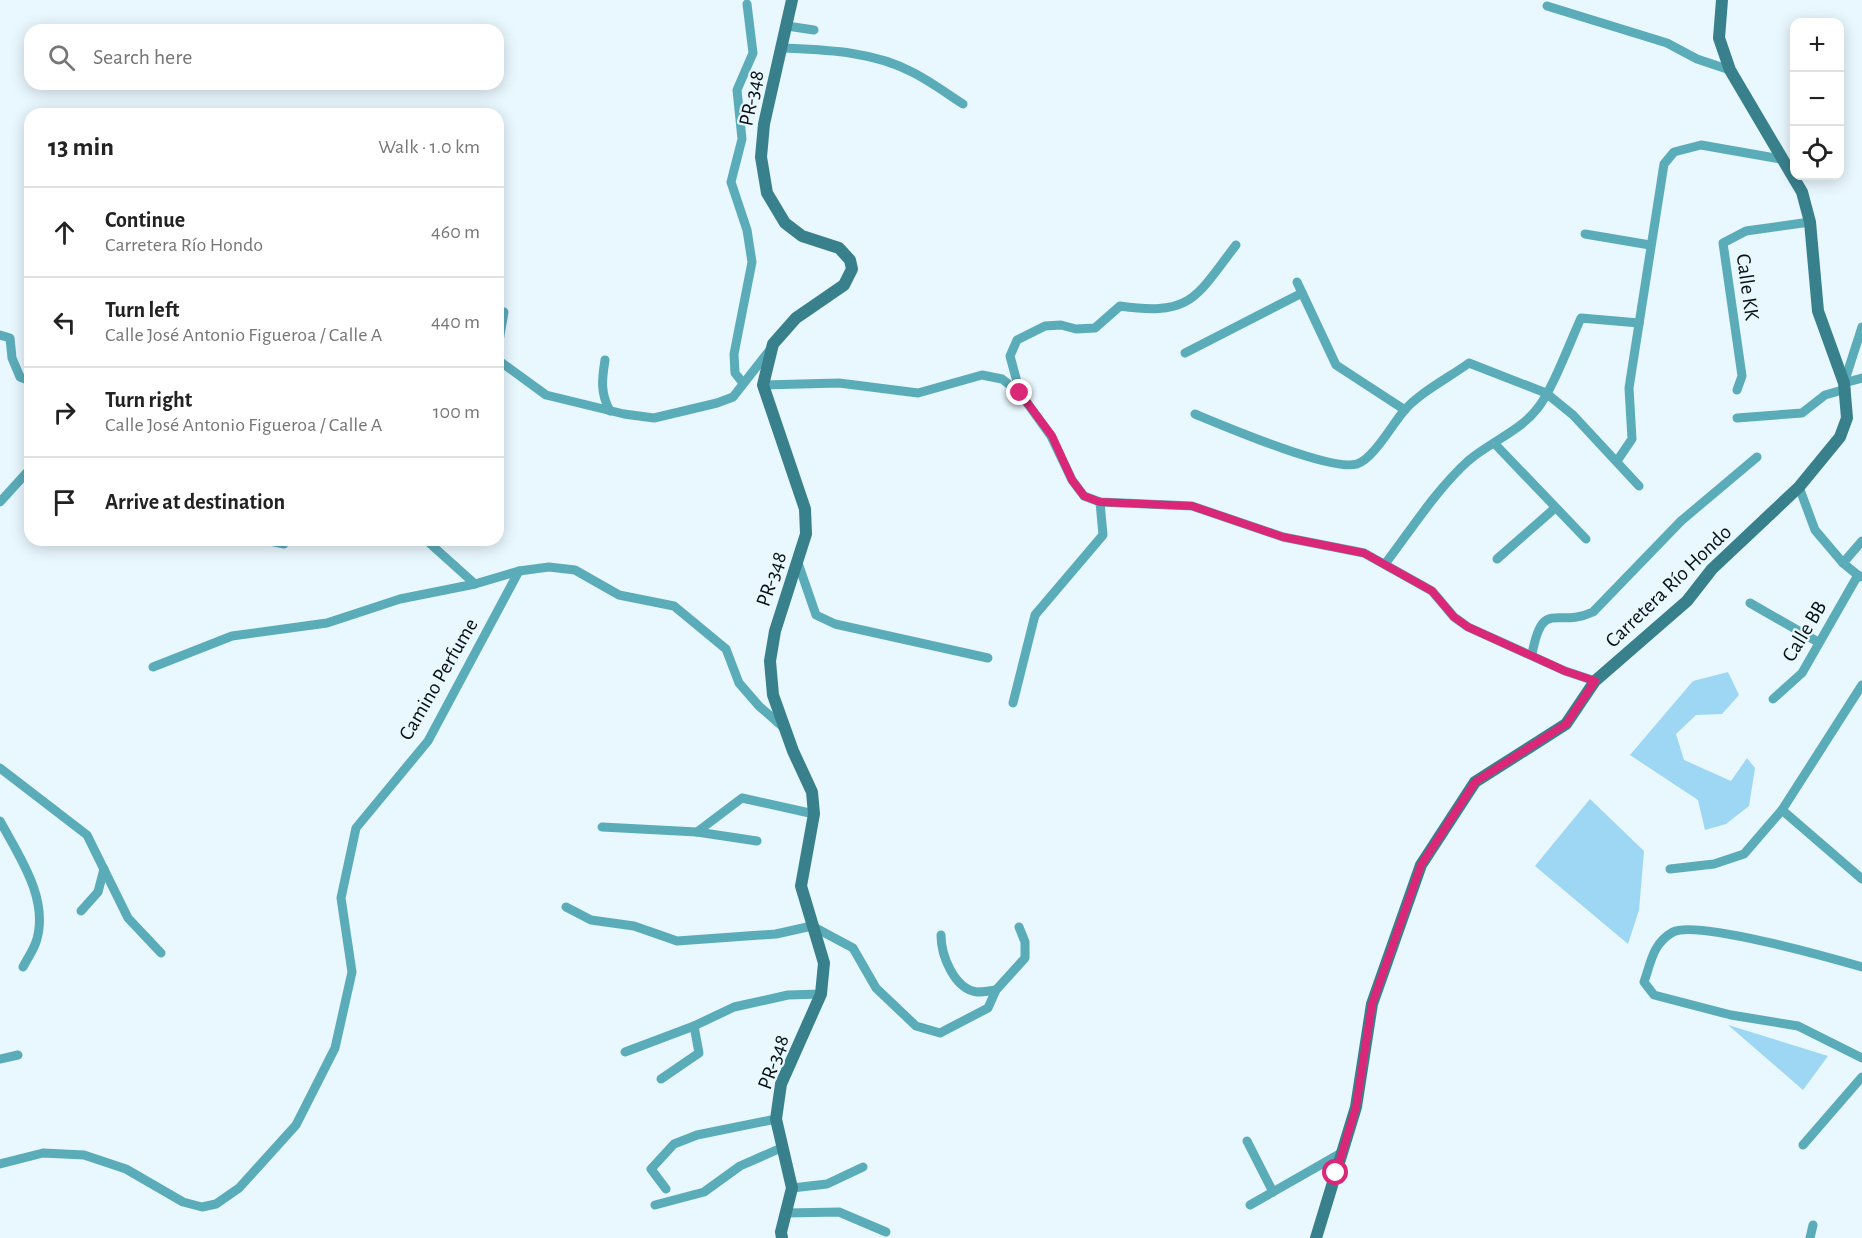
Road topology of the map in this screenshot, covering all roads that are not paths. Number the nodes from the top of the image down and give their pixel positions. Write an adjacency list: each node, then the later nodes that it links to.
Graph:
1 (792, 0): 5 (street, PR-348 / PR-348)
2 (1722, 0): 8 (street, Carretera Río Hondo)
3 (747, 4): 26 (street)
4 (1547, 6): 8 (street)
5 (787, 26): 6 (street); 7 (street, PR-348 / PR-348)
6 (814, 30)
7 (782, 48): 9 (street); 20 (street, PR-348 / PR-348)
8 (1730, 70): 10 (street, Carretera Río Hondo)
9 (963, 104)
10 (1779, 154): 11 (street, Carretera Río Hondo); 14 (street)
11 (1810, 222): 28 (street, Carretera Río Hondo); 29 (street, Calle KK)
12 (1585, 234): 14 (street)
13 (1236, 245): 30 (street)
14 (1650, 245): 17 (street)
15 (1297, 282): 16 (street)
16 (1302, 292): 21 (street); 32 (street)
17 (1638, 323): 31 (street); 38 (street)
18 (1862, 327): 28 (street)
19 (0, 335): 25 (street)
20 (773, 344): 26 (street); 27 (street, PR-348 / PR-348)
21 (1185, 353)
22 (605, 360): 33 (street)
23 (504, 364): 33 (street)
24 (1862, 378): 28 (street)
25 (24, 379)
26 (743, 383): 33 (street)
27 (763, 385): 30 (street); 49 (street, PR-348 / PR-348)
28 (1845, 386): 35 (street); 41 (street, Carretera Río Hondo)
29 (1737, 390)
30 (1020, 393): 43 (street)
31 (1546, 393): 32 (street); 36 (street); 38 (street)
32 (1405, 410): 34 (street)
33 (610, 411)
34 (1195, 414)
35 (1737, 418)
36 (1494, 443): 44 (street); 51 (street)
37 (1757, 457): 57 (street)
38 (1617, 461): 40 (street)
39 (24, 476): 42 (street)
40 (1639, 486)
41 (1799, 487): 50 (street); 60 (street, Carretera Río Hondo)
42 (0, 501)
43 (1100, 502): 51 (street); 63 (street)
44 (1555, 508): 45 (street); 48 (street)
45 (1586, 539)
46 (1862, 541): 50 (street)
47 (433, 546): 54 (street)
48 (1497, 559)
49 (798, 563): 58 (street); 64 (street, PR-348 / PR-348)
50 (1843, 563): 53 (street)
51 (1385, 564): 57 (street)
52 (519, 571): 54 (street); 64 (street); 97 (street, Camino Perfume)
53 (1860, 577): 56 (street, Calle BB)
54 (475, 584): 59 (street)
55 (1750, 603): 56 (street)
56 (1818, 642): 62 (street, Calle BB)
57 (1532, 654): 60 (street)
58 (988, 658)
59 (153, 667)
60 (1595, 681): 96 (street, Carretera Río Hondo)
61 (1862, 685): 66 (street)
62 (1773, 699)
63 (1013, 703)
64 (785, 728): 67 (street, PR-348 / PR-348)
65 (0, 768): 72 (street)
66 (1782, 810): 73 (street); 74 (street)
67 (814, 814): 70 (street); 77 (street, PR-348 / PR-348)
68 (0, 821): 81 (street)
69 (602, 827): 70 (street)
70 (697, 832): 71 (street)
71 (757, 841)
72 (104, 869): 76 (street); 80 (street)
73 (1670, 869)
74 (1862, 879)
75 (566, 907): 77 (street)
76 (81, 911)
77 (812, 926): 83 (street); 84 (street, PR-348 / PR-348)
78 (1019, 927): 83 (street)
79 (941, 935): 83 (street)
80 (161, 953)
81 (23, 967)
82 (1862, 967): 88 (street)
83 (996, 990)
84 (821, 994): 85 (street); 92 (street, PR-348 / PR-348)
85 (694, 1026): 86 (street); 91 (street)
86 (625, 1052)
87 (18, 1054): 89 (street)
88 (1862, 1058)
89 (0, 1059)
90 (1862, 1077): 94 (street)
91 (661, 1079)
92 (776, 1119): 95 (street, PR-348 / PR-348); 100 (street)
93 (1247, 1141): 101 (street)
94 (1803, 1145)
95 (781, 1148): 99 (street, PR-348 / PR-348); 102 (street)
96 (1343, 1152): 101 (street); 108 (street, Carretera Río Hondo)
97 (0, 1164)
98 (863, 1167): 99 (street)
99 (792, 1188): 104 (street, PR-348 / PR-348)
100 (666, 1189)
101 (1273, 1192): 103 (street)
102 (655, 1205)
103 (1250, 1205)
104 (786, 1213): 106 (street); 107 (street, PR-348 / PR-348)
105 (1813, 1225): 109 (street)
106 (886, 1232)
107 (782, 1238)
108 (1316, 1238)
109 (1810, 1238)

